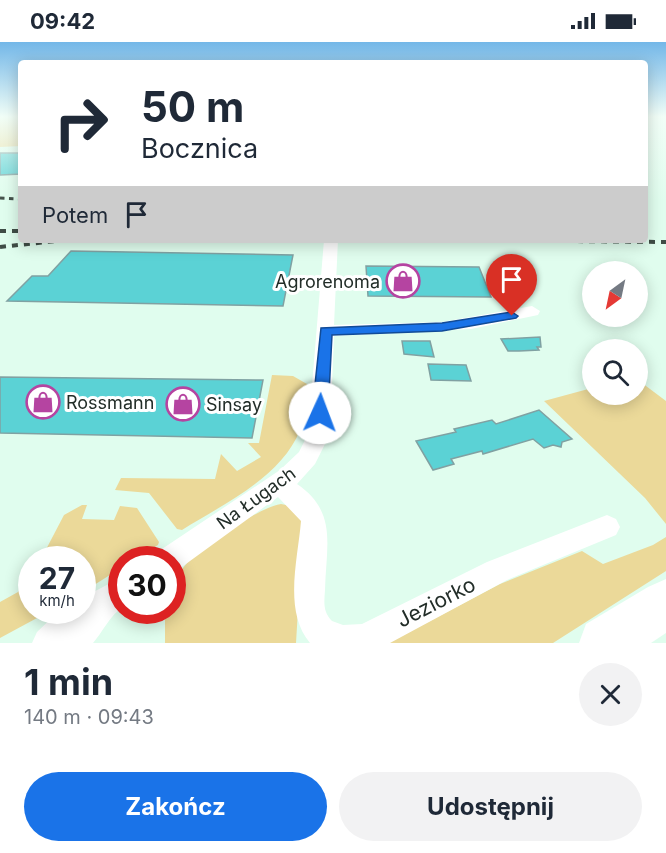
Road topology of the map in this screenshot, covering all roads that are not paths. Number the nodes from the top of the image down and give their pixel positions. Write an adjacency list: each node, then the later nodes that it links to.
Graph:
1 (332, 243): 3 (street, Na Ługach)
2 (532, 311): 3 (street)
3 (326, 331): 4 (street, Na Ługach)
4 (279, 485): 5 (street, Jeziorko); 6 (street, Na Ługach)
5 (607, 527)
6 (186, 548)
7 (108, 599): 10 (street)
8 (108, 603): 11 (street)
9 (666, 604): 12 (main road)
10 (48, 643)
11 (73, 643)
12 (605, 643)

